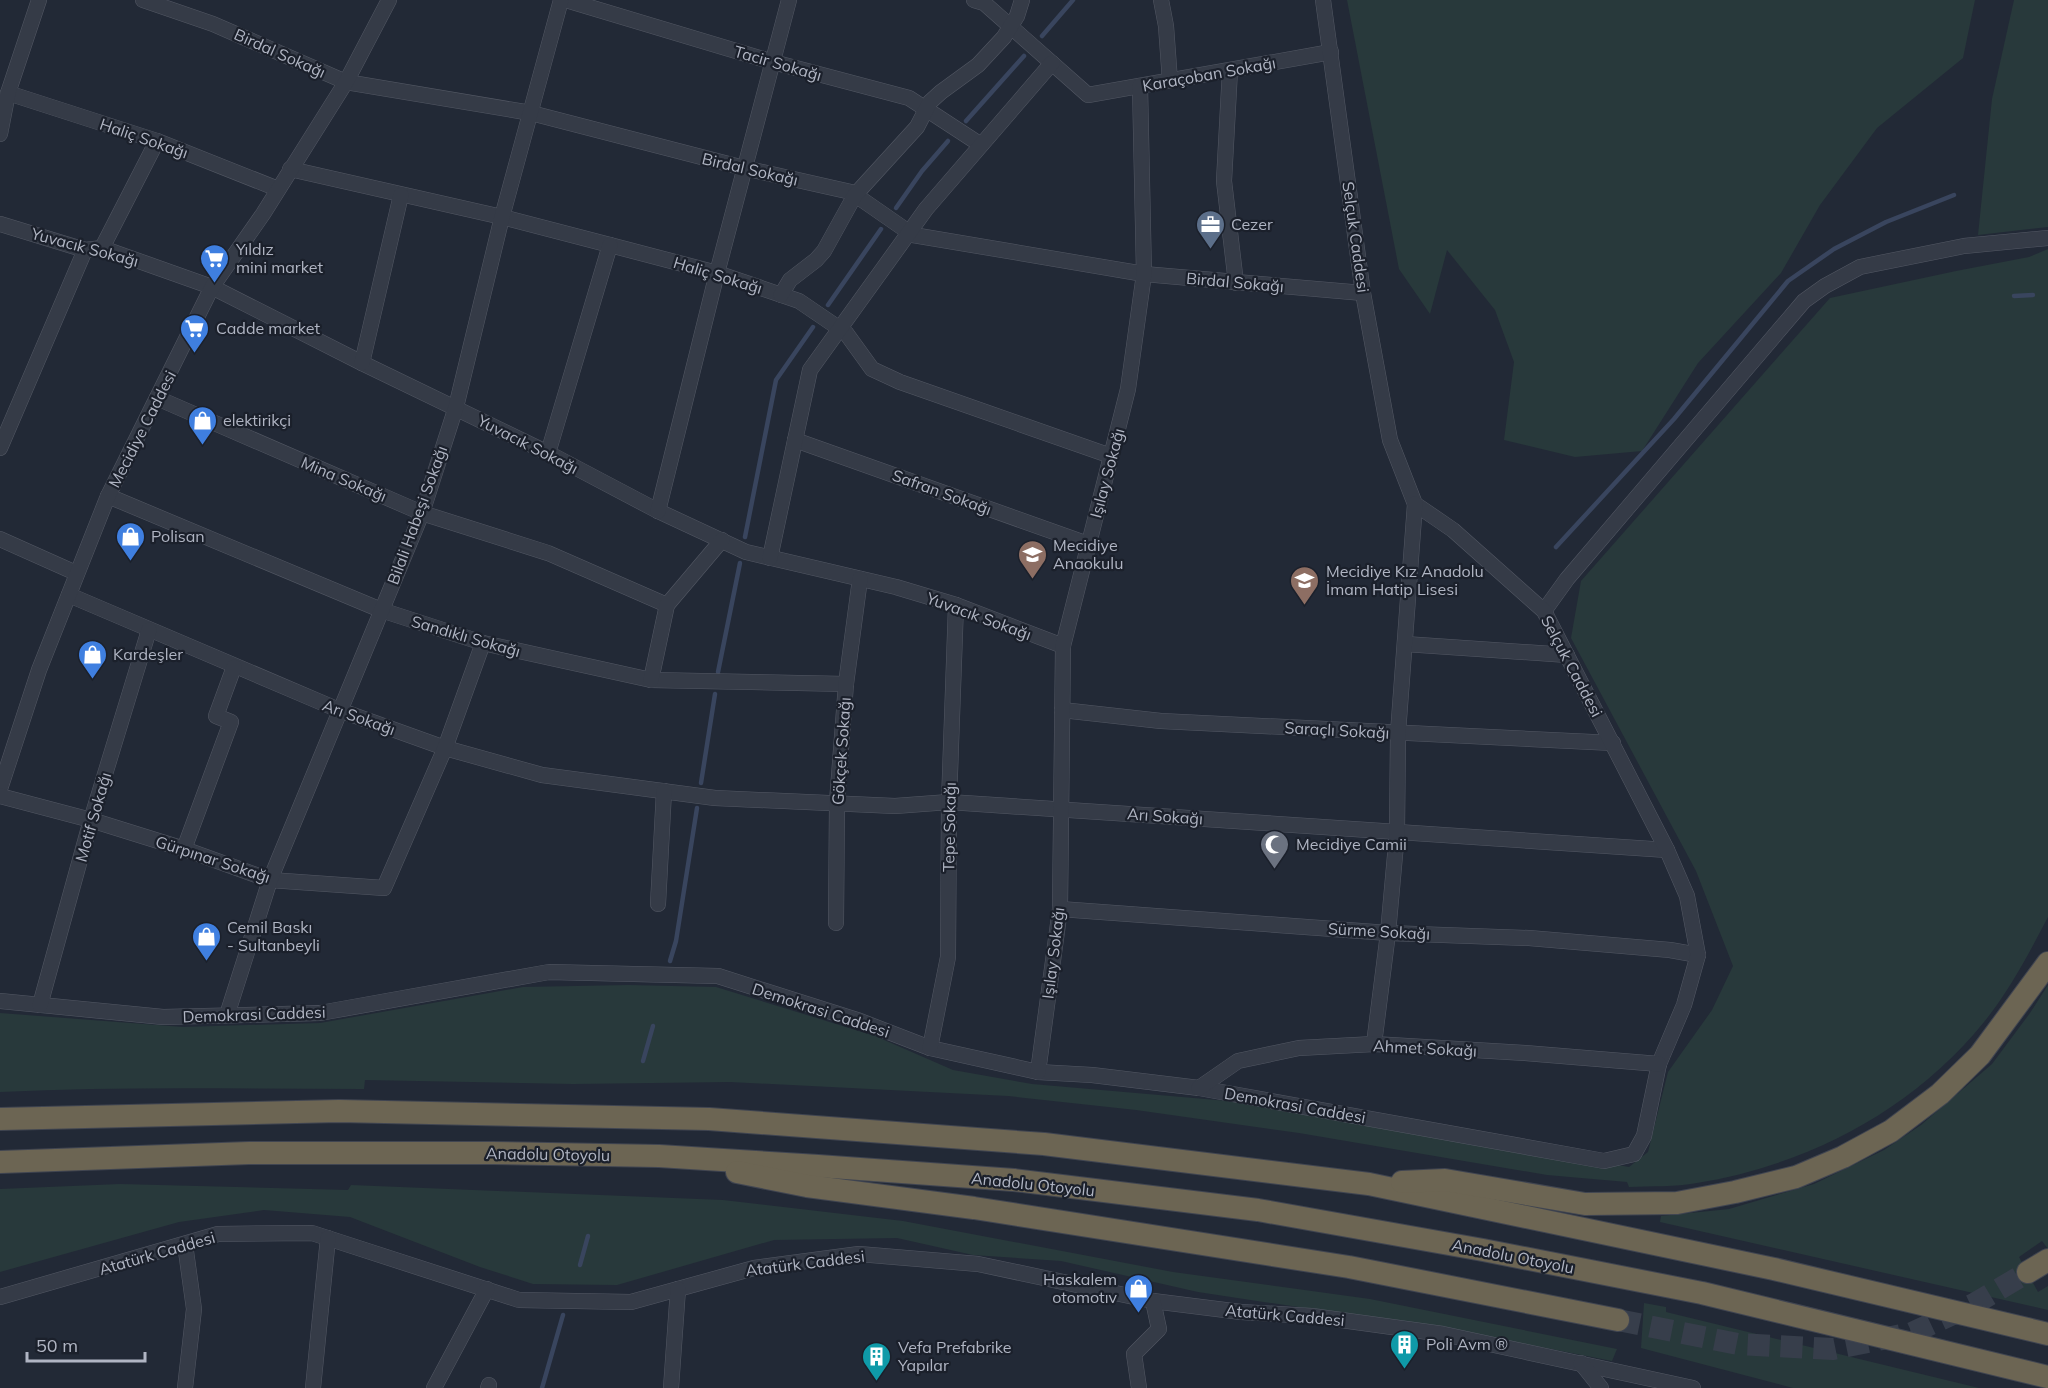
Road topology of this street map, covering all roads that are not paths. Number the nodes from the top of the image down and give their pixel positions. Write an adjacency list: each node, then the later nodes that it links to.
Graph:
1 (39, 0): 18 (street)
2 (143, 0): 15 (street, Birdal Sokağı)
3 (389, 0): 15 (street, Mecidiye Caddesi)
4 (564, 0): 12 (street, Tacir Sokağı); 20 (street, Bilali Habeşi Sokağı)
5 (789, 0): 12 (street)
6 (974, 0): 10 (street)
7 (1022, 0): 10 (street)
8 (1161, 0): 16 (street)
9 (1323, 0): 11 (street, Selçuk Caddesi)
10 (1011, 27): 13 (street); 19 (street)
11 (1331, 52): 14 (street, Karaçoban Sokağı); 40 (street, Selçuk Caddesi)
12 (773, 62): 19 (street, Tacir Sokağı); 24 (street)
13 (1052, 63): 17 (street, Karaçoban Sokağı); 23 (street)
14 (1230, 70): 16 (street, Karaçoban Sokağı); 38 (street)
15 (345, 81): 20 (street, Birdal Sokağı); 25 (street, Mecidiye Caddesi)
16 (1170, 81): 17 (street, Karaçoban Sokağı)
17 (1140, 86): 37 (street, Işılay Sokağı)
18 (8, 93): 21 (street); 22 (street, Haliç Sokağı)
19 (926, 108): 23 (street, Tacir Sokağı); 28 (street)
20 (531, 113): 24 (street, Birdal Sokağı); 29 (street, Bilali Habeşi Sokağı)
21 (0, 134)
22 (157, 141): 26 (street, Haliç Sokağı); 34 (street)
23 (981, 145): 31 (street)
24 (744, 168): 28 (street, Birdal Sokağı); 36 (street)
25 (290, 169): 26 (street, Mecidiye Caddesi); 27 (street, Haliç Sokağı)
26 (278, 189): 39 (street, Mecidiye Caddesi)
27 (401, 195): 29 (street, Haliç Sokağı); 43 (street)
28 (855, 195): 31 (street, Birdal Sokağı); 41 (street)
29 (502, 217): 33 (street, Haliç Sokağı); 45 (street, Bilali Habeşi Sokağı)
30 (0, 224): 35 (street, Yuvacık Sokağı)
31 (909, 232): 37 (street, Birdal Sokağı); 42 (street)
32 (2048, 238): 64 (street)
33 (610, 245): 36 (street, Haliç Sokağı); 48 (street)
34 (102, 248): 35 (street, Yuvacık Sokağı); 39 (street, Yuvacık Sokağı)
35 (85, 250): 47 (street)
36 (717, 273): 41 (street, Haliç Sokağı); 52 (street)
37 (1144, 274): 38 (street, Birdal Sokağı); 49 (street, Işılay Sokağı)
38 (1236, 283): 40 (street, Birdal Sokağı)
39 (212, 287): 43 (street, Yuvacık Sokağı); 44 (street, Mecidiye Caddesi)
40 (1363, 293): 51 (street, Selçuk Caddesi)
41 (781, 295): 42 (street, Haliç Sokağı)
42 (840, 329): 46 (street); 49 (street, Haliç Sokağı)
43 (362, 363): 45 (street, Yuvacık Sokağı)
44 (157, 398): 50 (street, Mecidiye Caddesi); 53 (street, Mina Sokağı)
45 (456, 407): 48 (street, Yuvacık Sokağı); 53 (street, Bilali Habeşi Sokağı)
46 (795, 440): 56 (street, Safran Sokağı); 57 (street)
47 (0, 448)
48 (548, 453): 52 (street, Yuvacık Sokağı)
49 (1112, 456): 56 (street, Işılay Sokağı)
50 (108, 496): 58 (street, Mecidiye Caddesi); 63 (street, Sandıklı Sokağı)
51 (1415, 504): 64 (street, Selçuk Caddesi); 67 (street)
52 (658, 511): 55 (street, Yuvacık Sokağı)
53 (422, 513): 61 (street, Mina Sokağı); 63 (street, Bilali Habeşi Sokağı)
54 (0, 539): 58 (street)
55 (722, 540): 57 (street, Yuvacık Sokağı); 61 (street)
56 (1088, 544): 68 (street, Işılay Sokağı)
57 (770, 558): 59 (street, Yuvacık Sokağı)
58 (76, 573): 60 (street, Mecidiye Caddesi)
59 (860, 579): 62 (street, Yuvacık Sokağı); 72 (street, Gökçek Sokağı)
60 (69, 595): 65 (street, Arı Sokağı); 78 (street, Mecidiye Caddesi)
61 (667, 605): 71 (street)
62 (956, 605): 68 (street, Yuvacık Sokağı); 82 (street, Tepe Sokağı)
63 (381, 610): 66 (street, Sandıklı Sokağı); 73 (street, Bilali Habeşi Sokağı)
64 (1544, 611): 69 (street, Selçuk Caddesi)
65 (149, 630): 70 (street, Arı Sokağı); 84 (street, Motif Sokağı)
66 (483, 643): 71 (street, Sandıklı Sokağı); 77 (street, Gürpınar Sokağı)
67 (1405, 644): 69 (street); 75 (street)
68 (1063, 646): 74 (street, Işılay Sokağı)
69 (1567, 655): 76 (street, Selçuk Caddesi)
70 (234, 667): 73 (street, Arı Sokağı); 86 (street)
71 (651, 680): 72 (street, Sandıklı Sokağı)
72 (846, 684): 81 (street, Gökçek Sokağı)
73 (339, 710): 77 (street, Arı Sokağı); 88 (street, Bilali Habeşi Sokağı)
74 (1062, 710): 75 (street, Saraçlı Sokağı); 83 (street, Işılay Sokağı)
75 (1398, 733): 76 (street, Saraçlı Sokağı); 85 (street)
76 (1612, 743): 87 (street, Selçuk Caddesi)
77 (445, 748): 79 (street, Arı Sokağı); 88 (street, Gürpınar Sokağı)
78 (0, 789)
79 (663, 791): 81 (street, Arı Sokağı); 89 (street)
80 (0, 795): 84 (street, Gürpınar Sokağı)
81 (837, 802): 82 (street, Arı Sokağı); 91 (street, Gökçek Sokağı)
82 (949, 802): 83 (street, Arı Sokağı); 99 (street, Tepe Sokağı)
83 (1060, 808): 85 (street, Arı Sokağı); 90 (street, Işılay Sokağı)
84 (91, 820): 86 (street, Gürpınar Sokağı); 96 (street, Motif Sokağı)
85 (1397, 833): 87 (street, Arı Sokağı); 92 (street)
86 (184, 849): 88 (street, Gürpınar Sokağı)
87 (1667, 850): 93 (street, Selçuk Caddesi)
88 (270, 880): 97 (street, Bilali Habeşi Sokağı)
89 (658, 904)
90 (1060, 909): 92 (street, Sürme Sokağı); 101 (street, Işılay Sokağı)
91 (836, 923)
92 (1388, 933): 93 (street, Sürme Sokağı); 98 (street)
93 (1698, 955): 100 (street, Selçuk Caddesi)
94 (2048, 963): 107 (highway)
95 (0, 1000): 96 (street, Demokrasi Caddesi)
96 (40, 1005): 97 (street, Demokrasi Caddesi)
97 (226, 1015): 99 (street, Demokrasi Caddesi)
98 (1374, 1044): 100 (street, Ahmet Sokağı); 102 (street, Ahmet Sokağı)
99 (930, 1047): 101 (street, Demokrasi Caddesi)
100 (1659, 1064): 104 (street, Selçuk Caddesi)
101 (1038, 1072): 102 (street, Demokrasi Caddesi)
102 (1199, 1088): 104 (street, Demokrasi Caddesi)
103 (0, 1119): 107 (highway)
104 (1634, 1154)
105 (659, 1156): 106 (highway, Anadolu Otoyolu); 116 (highway); 119 (highway, Anadolu Otoyolu)
106 (0, 1162)
107 (1369, 1184): 117 (highway)
108 (328, 1238): 109 (street, Atatürk Caddesi); 113 (street, Atatürk Caddesi); 121 (street)
109 (185, 1244): 114 (street, Atatürk Caddesi); 120 (street)
110 (2048, 1260): 111 (highway)
111 (2028, 1272)
112 (678, 1288): 113 (street, Atatürk Caddesi); 115 (street, Atatürk Caddesi); 123 (street)
113 (487, 1289): 122 (street)
114 (0, 1297)
115 (1153, 1301): 118 (street, Atatürk Caddesi); 124 (street)
116 (1618, 1320)
117 (2048, 1334)
118 (1581, 1363): 125 (street); 126 (street, Atatürk Caddesi)
119 (2048, 1377)
120 (184, 1388)
121 (312, 1388)
122 (434, 1388)
123 (672, 1388)
124 (1140, 1388)
125 (1601, 1388)
126 (1693, 1388)

